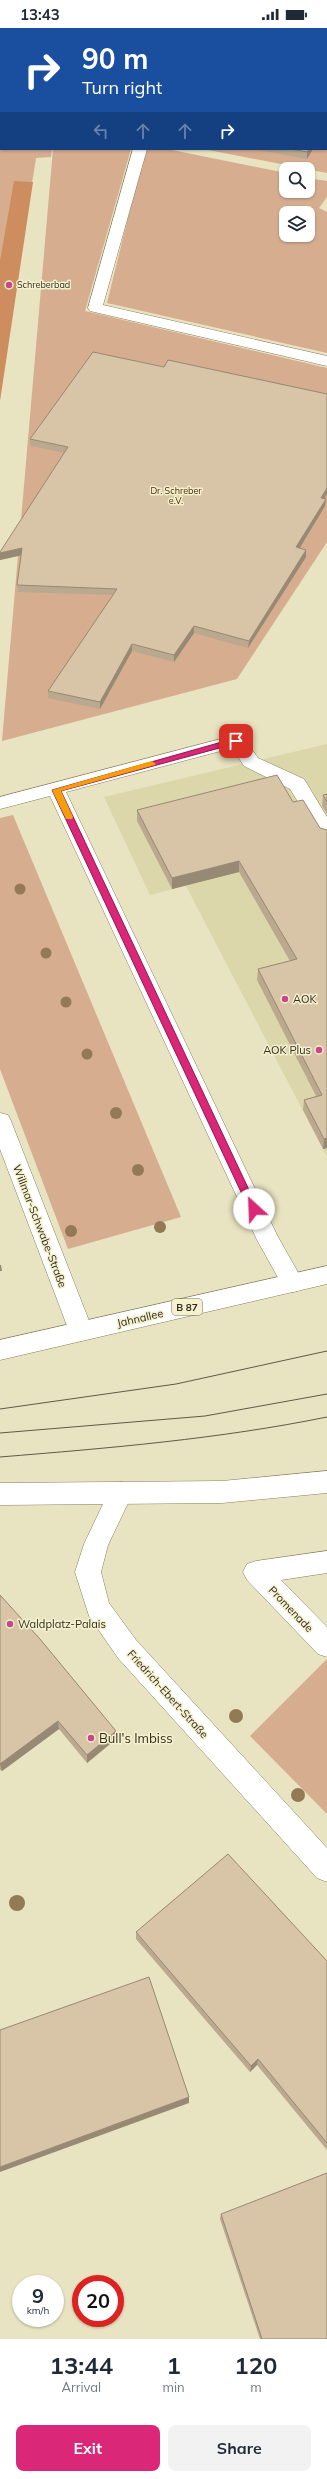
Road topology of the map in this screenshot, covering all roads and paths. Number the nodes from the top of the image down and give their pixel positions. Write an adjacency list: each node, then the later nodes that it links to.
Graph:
1 (140, 150): 2 (main road)
2 (327, 361)
3 (56, 790): 4 (main road); 5 (main road); 8 (main road)
4 (0, 803)
5 (327, 833)
6 (0, 1121): 9 (main road, Willmar-Schwabe-Straße)
7 (327, 1275): 8 (main road, Jahnallee / B 87)
8 (293, 1283): 9 (main road, Jahnallee / B 87)
9 (81, 1331): 10 (main road, Jahnallee / B 87)
10 (0, 1350)
11 (327, 1482): 12 (main road)
12 (121, 1493): 13 (main road); 16 (main road, Friedrich-Ebert-Straße)
13 (0, 1494)
14 (327, 1562): 15 (main road, Promenade)
15 (327, 1645)
16 (327, 1868)

